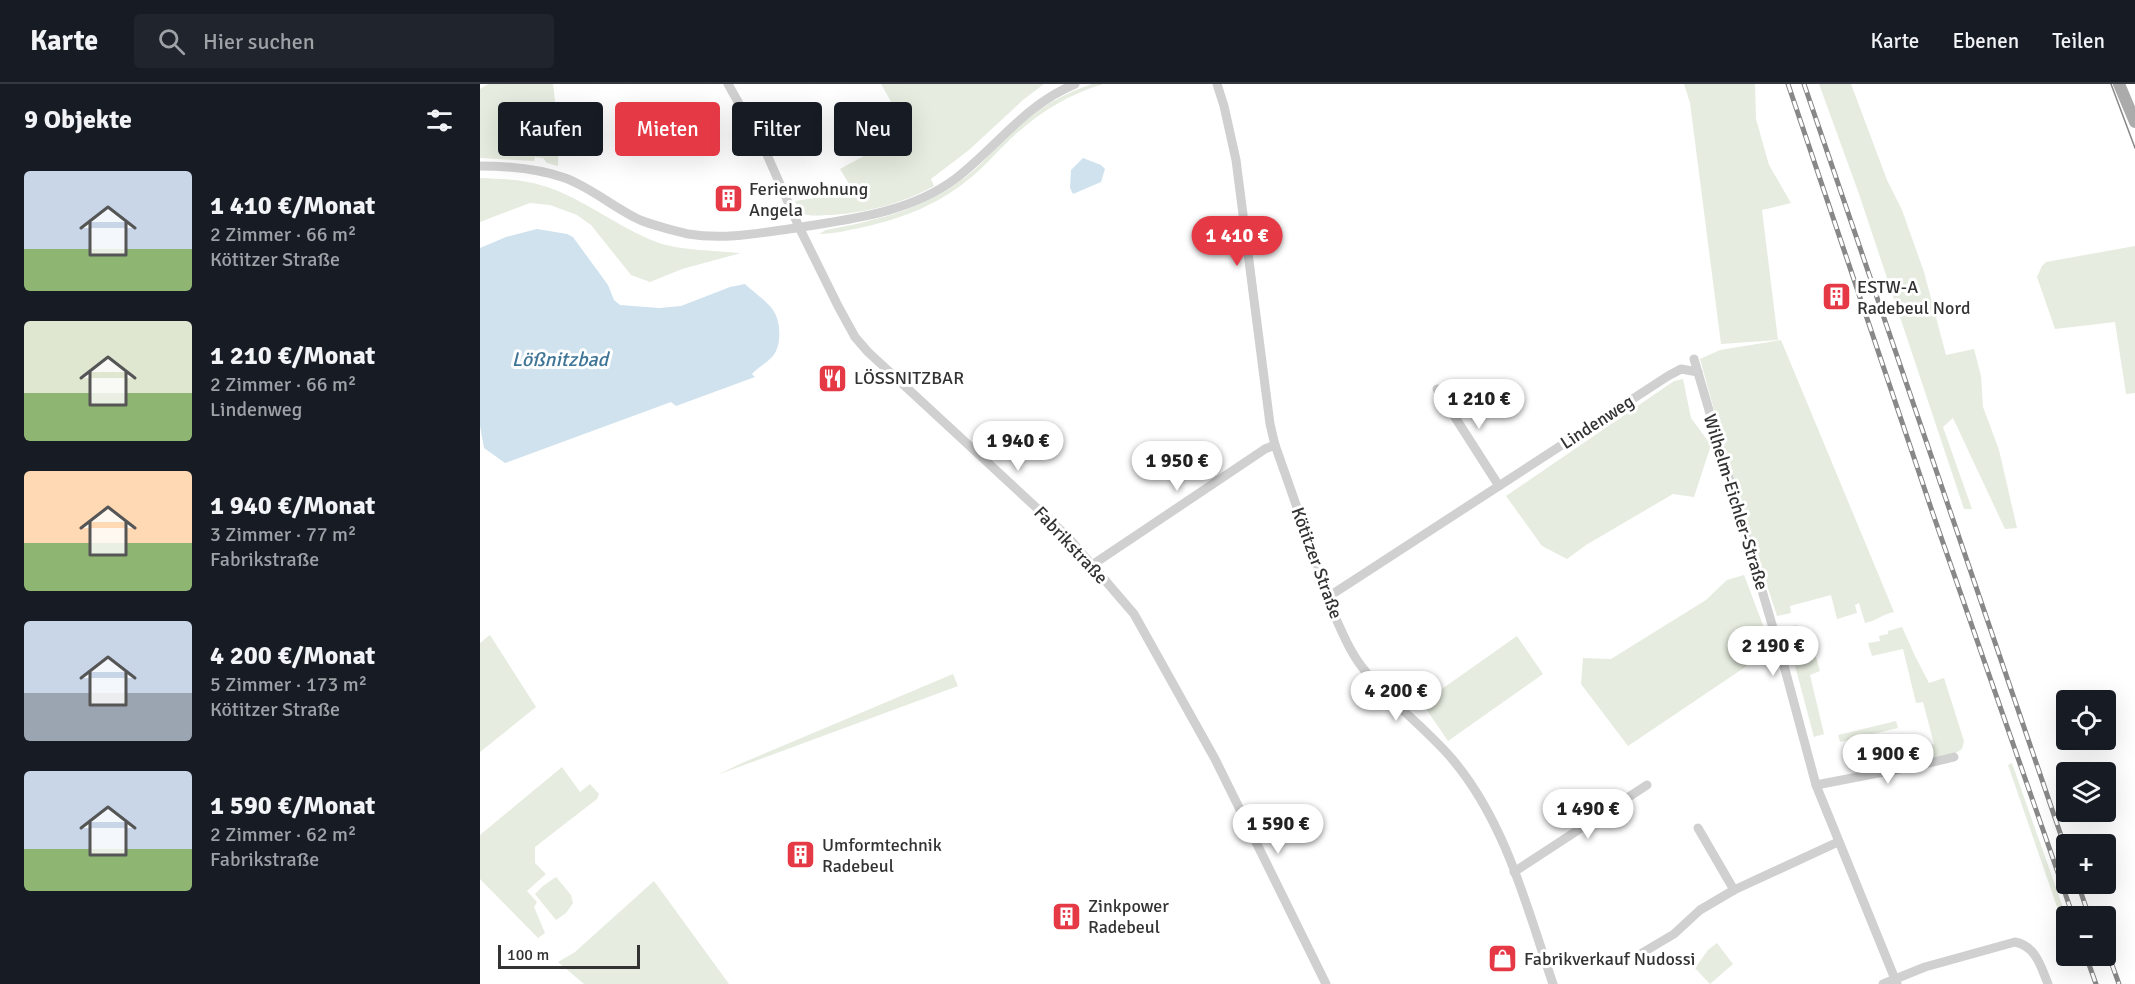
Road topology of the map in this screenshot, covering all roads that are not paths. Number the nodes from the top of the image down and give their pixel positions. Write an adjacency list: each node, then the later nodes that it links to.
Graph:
1 (728, 84): 7 (street, Fabrikstraße)
2 (1075, 84): 7 (street)
3 (1217, 84): 11 (street, Kötitzer Straße)
4 (2119, 84): 5 (main road)
5 (2135, 122)
6 (480, 165): 7 (street)
7 (799, 227): 13 (street, Fabrikstraße)
8 (1694, 359): 9 (street, Wilhelm-Eichler-Straße)
9 (1698, 372): 12 (street, Lindenweg); 17 (street, Wilhelm-Eichler-Straße)
10 (1437, 389): 12 (street)
11 (1275, 445): 13 (street); 14 (street, Kötitzer Straße)
12 (1499, 486): 14 (street, Lindenweg)
13 (1092, 565): 24 (street, Fabrikstraße)
14 (1328, 597): 20 (street, Kötitzer Straße)
15 (1954, 757): 17 (street)
16 (1647, 785): 20 (street)
17 (1816, 785): 19 (street, Wilhelm-Eichler-Straße)
18 (1698, 828): 21 (street)
19 (1838, 842): 21 (street); 23 (street, Wilhelm-Eichler-Straße)
20 (1514, 872): 25 (street, Kötitzer Straße)
21 (1734, 890): 22 (street)
22 (1642, 953)
23 (1896, 981): 26 (street); 27 (street)
24 (1326, 984)
25 (1553, 984)
26 (1883, 984)
27 (2048, 984)

